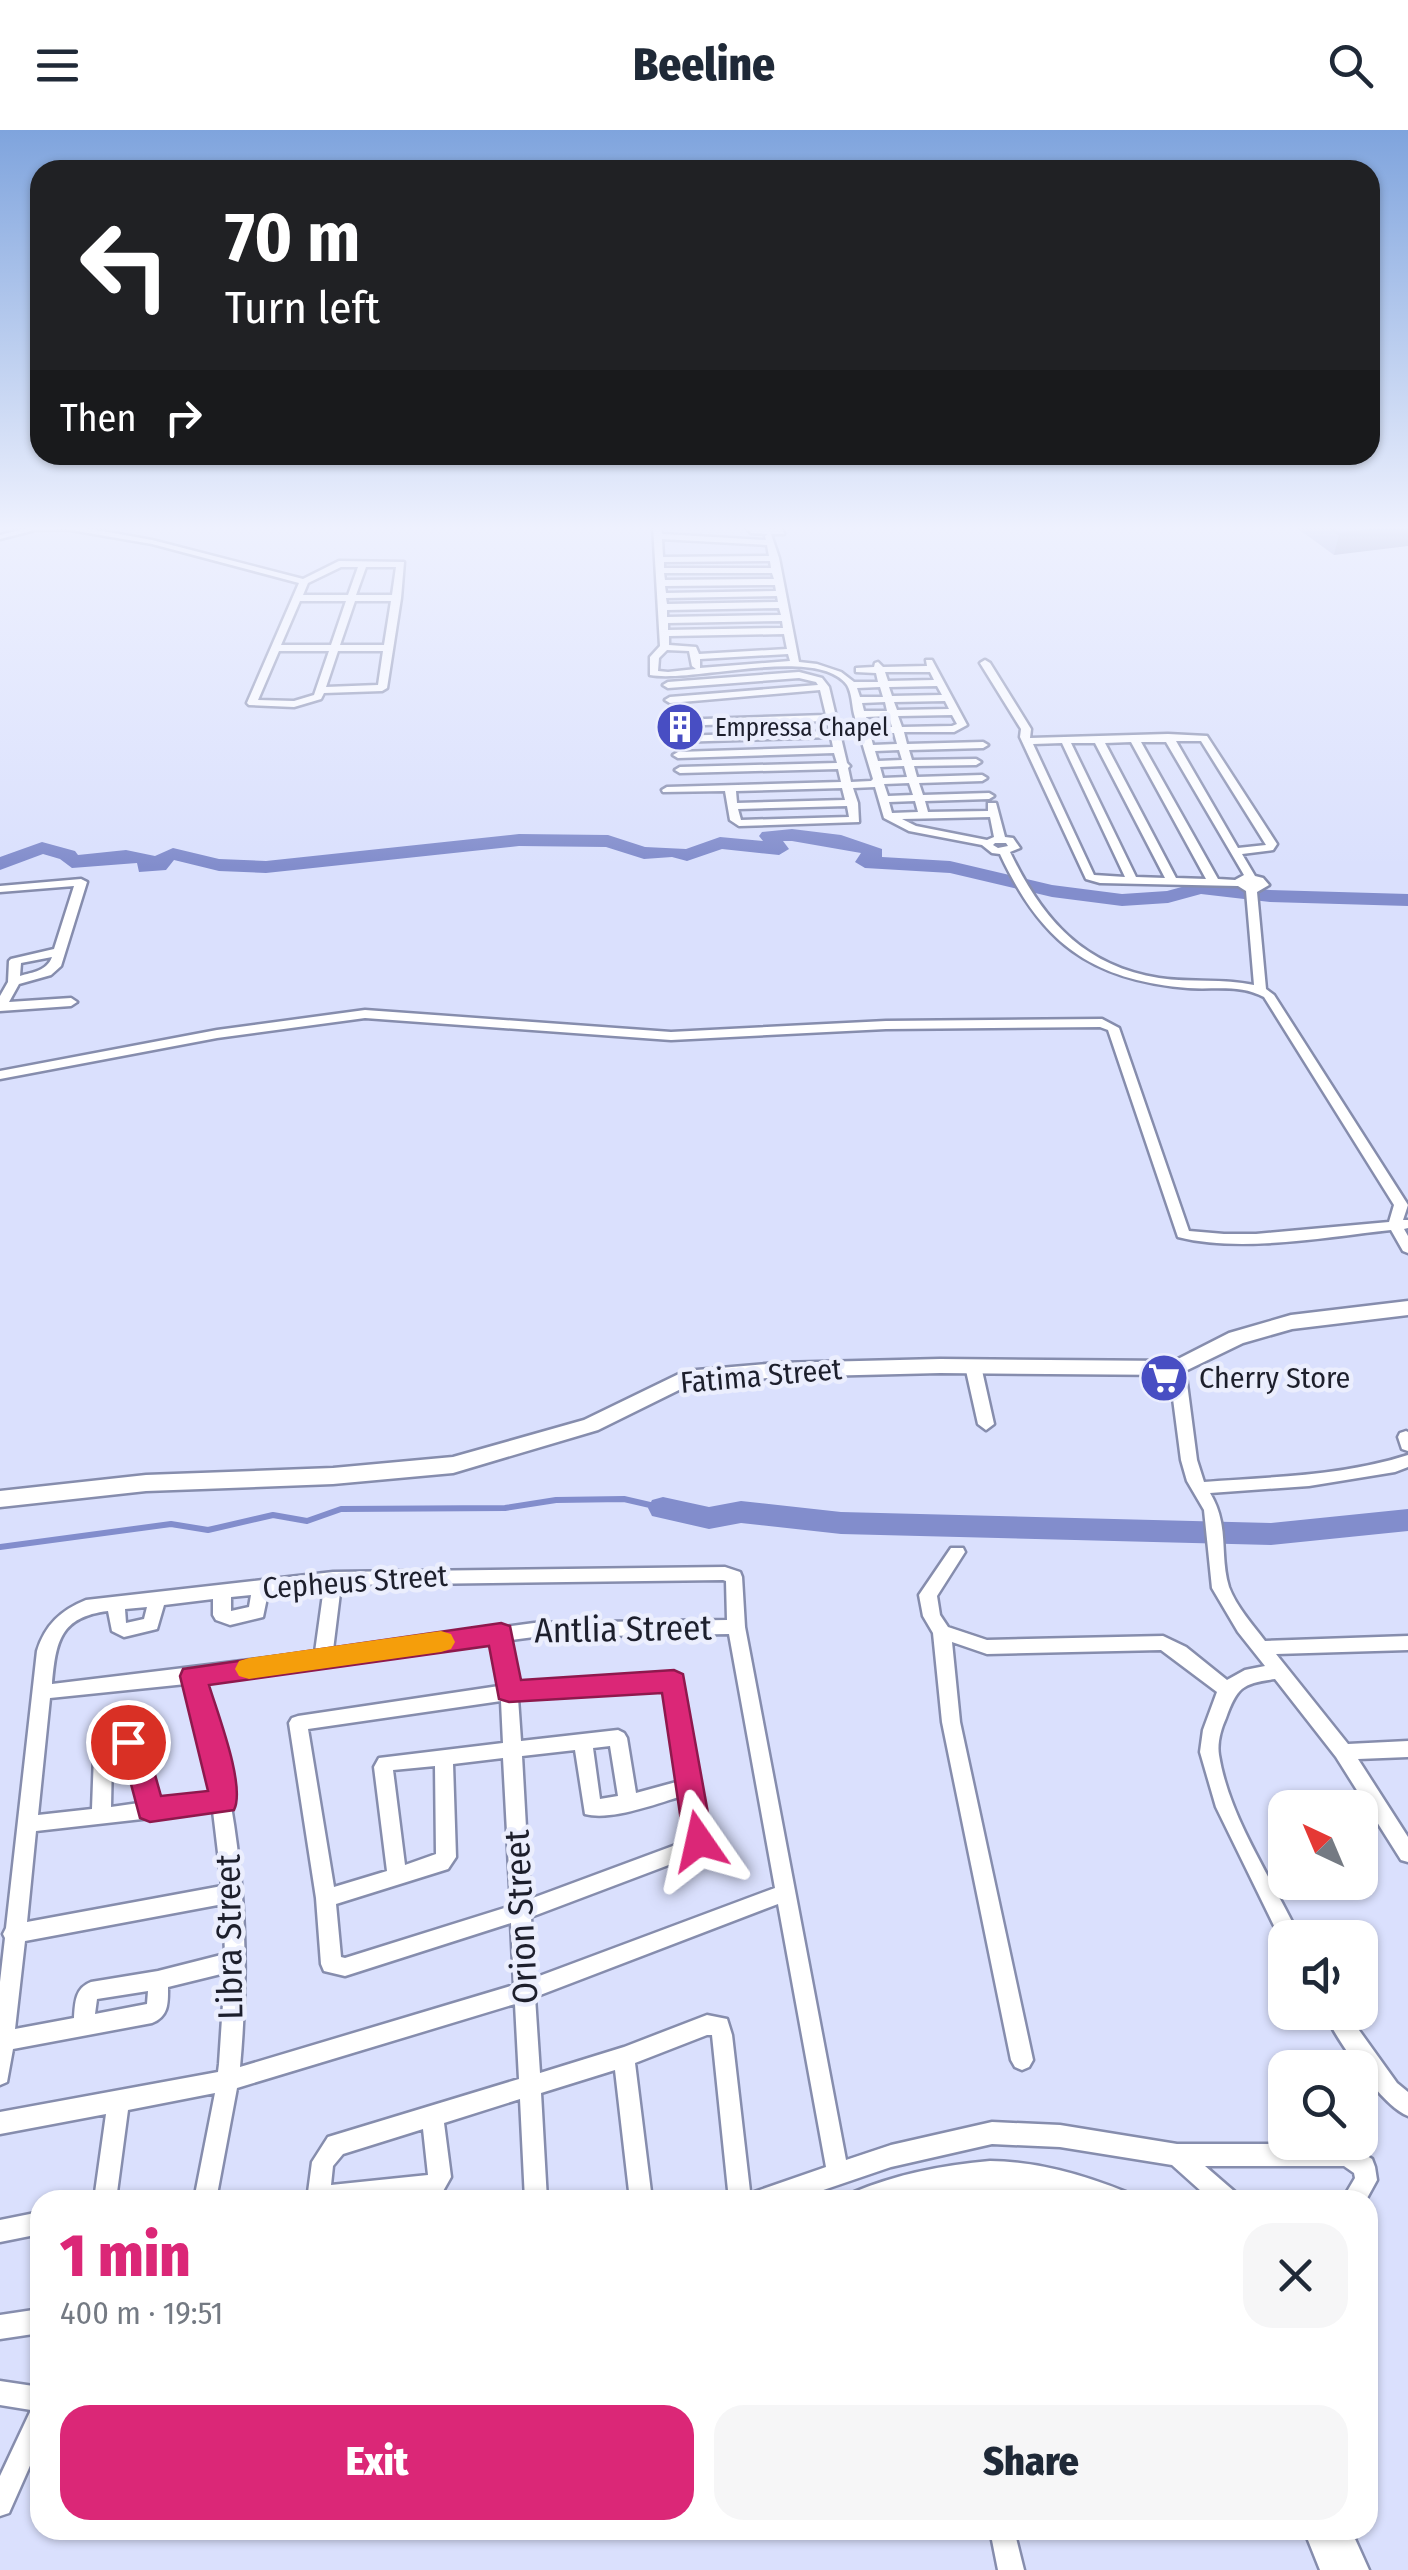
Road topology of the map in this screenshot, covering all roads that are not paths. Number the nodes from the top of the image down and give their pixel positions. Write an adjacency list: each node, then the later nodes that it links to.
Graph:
1 (280, 639): 9 (street)
2 (335, 639): 10 (street)
3 (390, 639): 11 (street)
4 (664, 639): 8 (street)
5 (790, 639): 12 (street)
6 (757, 640): 13 (street)
7 (726, 641): 14 (street)
8 (665, 647): 15 (street); 23 (street)
9 (276, 648): 10 (street); 28 (street)
10 (332, 648): 11 (street); 28 (street)
11 (388, 648): 28 (street)
12 (792, 650): 13 (street); 17 (street)
13 (759, 653): 14 (street); 18 (street)
14 (726, 655): 15 (street); 20 (street)
15 (695, 657): 22 (street)
16 (985, 663): 52 (street)
17 (796, 664): 18 (street); 26 (street)
18 (762, 666): 20 (street)
19 (879, 668): 21 (street); 24 (street); 25 (street)
20 (730, 669): 22 (street)
21 (859, 670)
22 (698, 672): 23 (street)
23 (668, 680): 27 (street); 31 (street)
24 (940, 683): 25 (street); 29 (street)
25 (884, 684): 26 (street); 30 (street)
26 (852, 685): 32 (street)
27 (824, 688): 31 (street); 39 (street)
28 (320, 690)
29 (949, 698): 30 (street); 36 (street)
30 (888, 699): 32 (street); 38 (street)
31 (670, 700): 43 (street)
32 (855, 700): 37 (street)
33 (773, 702): 40 (street)
34 (740, 704): 41 (street)
35 (705, 706): 42 (street)
36 (956, 712): 38 (street); 45 (street)
37 (859, 714): 38 (street); 44 (street)
38 (894, 714): 45 (street)
39 (832, 718): 40 (street); 46 (street)
40 (777, 719): 41 (street)
41 (743, 721): 42 (street)
42 (707, 722): 43 (street)
43 (675, 723): 47 (street)
44 (863, 730): 45 (street); 56 (street)
45 (898, 730): 55 (street)
46 (836, 734): 47 (street); 57 (street)
47 (676, 738): 58 (street)
48 (1134, 738): 49 (street); 50 (street); 83 (street)
49 (1168, 738): 80 (street); 80 (street)
50 (1098, 739): 51 (street); 82 (street)
51 (1065, 740): 52 (street); 81 (street)
52 (1028, 741): 81 (street)
53 (983, 745): 54 (street)
54 (970, 746): 55 (street); 59 (street)
55 (901, 747): 56 (street); 60 (street)
56 (868, 748): 61 (street)
57 (840, 750): 58 (street); 62 (street)
58 (678, 755): 63 (street)
59 (976, 762): 60 (street); 64 (street)
60 (907, 763): 61 (street); 65 (street)
61 (873, 764): 66 (street)
62 (844, 766): 63 (street); 67 (street)
63 (680, 770): 69 (street)
64 (982, 778): 65 (street); 71 (street)
65 (913, 780): 66 (street); 72 (street)
66 (877, 783): 67 (street); 73 (street)
67 (848, 786): 68 (street); 74 (street)
68 (730, 788): 69 (street); 75 (street)
69 (682, 789): 70 (street)
70 (667, 790)
71 (989, 796): 72 (street); 77 (street)
72 (919, 798): 73 (street); 76 (street)
73 (883, 799): 78 (street)
74 (853, 803): 75 (street); 75 (street)
75 (733, 806)
76 (924, 815): 77 (street); 78 (street)
77 (996, 815): 79 (street)
78 (888, 816): 79 (street)
79 (1005, 843): 88 (street)
80 (1236, 851): 84 (street)
81 (1132, 880): 82 (street)
82 (1172, 881): 83 (street)
83 (1213, 881): 84 (street)
84 (1249, 888): 88 (street)
85 (0, 889): 86 (street)
86 (59, 952): 87 (street); 87 (street)
87 (14, 982): 90 (street)
88 (1260, 989): 92 (street)
89 (71, 1002): 90 (street)
90 (0, 1007)
91 (0, 1075): 92 (street)
92 (1402, 1225): 93 (street)
93 (1408, 1248)
94 (1408, 1308): 96 (street, Fatima Street)
95 (973, 1366): 96 (street, Fatima Street); 97 (street); 100 (street, Fatima Street)
96 (1177, 1368): 99 (street)
97 (986, 1424)
98 (1408, 1461): 99 (street)
99 (1200, 1488): 111 (street)
100 (0, 1499)
101 (956, 1552): 108 (street)
102 (333, 1579): 103 (street, Cepheus Street); 107 (street, Cepheus Street); 112 (street)
103 (260, 1587): 104 (street, Cepheus Street); 104 (street)
104 (222, 1592): 105 (street, Cepheus Street)
105 (157, 1599): 106 (street, Cepheus Street); 106 (street)
106 (116, 1604): 117 (street, Cepheus Street)
107 (736, 1627): 109 (street, Antlia Street); 132 (street, Antlia Street)
108 (942, 1632): 115 (street); 144 (street)
109 (501, 1634): 112 (street, Antlia Street); 116 (street, Orion Street)
110 (1408, 1642): 111 (street)
111 (1261, 1648): 113 (street)
112 (323, 1658): 114 (street, Antlia Street)
113 (1278, 1671): 115 (street); 121 (street)
114 (193, 1676): 117 (street, Antlia Street); 124 (street, Libra Street)
115 (1227, 1689): 135 (street)
116 (509, 1691): 119 (street, Orion Street); 123 (street); 133 (street)
117 (42, 1692): 128 (street)
118 (583, 1741): 119 (street); 125 (street); 125 (street)
119 (510, 1747): 122 (street); 134 (street, Orion Street)
120 (1408, 1750): 121 (street)
121 (1343, 1752): 129 (street)
122 (444, 1756): 130 (street); 130 (street)
123 (688, 1787): 125 (street); 134 (street)
124 (224, 1802): 126 (street); 131 (street, Libra Street)
125 (628, 1802)
126 (150, 1809): 127 (street); 127 (street)
127 (101, 1816): 128 (street)
128 (26, 1824): 136 (street)
129 (1408, 1854)
130 (396, 1877): 133 (street)
131 (233, 1893): 136 (street); 137 (street, Libra Street)
132 (784, 1893): 139 (street); 153 (street, Antlia Street)
133 (326, 1898): 134 (street)
134 (522, 1911): 139 (street, Orion Street)
135 (1281, 1920)
136 (12, 1934): 142 (street)
137 (234, 1961): 138 (street); 146 (street, Libra Street)
138 (158, 1980): 140 (street); 140 (street)
139 (524, 1992): 146 (street); 147 (street, Orion Street)
140 (83, 2027): 142 (street)
141 (1347, 2030): 149 (street)
142 (3, 2042): 145 (street)
143 (624, 2058): 147 (street); 160 (street); 161 (street)
144 (1022, 2060)
145 (0, 2075)
146 (228, 2081): 148 (street); 156 (street, Libra Street)
147 (532, 2083): 150 (street); 159 (street, Orion Street)
148 (118, 2104): 151 (street); 155 (street)
149 (1408, 2106)
150 (432, 2116): 157 (street); 158 (street)
151 (0, 2123)
152 (1178, 2155): 153 (street); 166 (street); 167 (street)
153 (838, 2174): 162 (street)
154 (973, 2187): 163 (street); 164 (street); 165 (street)
155 (107, 2190)
156 (208, 2190)
157 (319, 2190)
158 (388, 2190)
159 (536, 2190)
160 (640, 2190)
161 (739, 2190)
162 (791, 2190)
163 (947, 2190)
164 (1010, 2190)
165 (1087, 2190)
166 (1216, 2190)
167 (1360, 2190)
168 (30, 2225): 169 (street)
169 (0, 2231)
170 (30, 2322): 171 (street)
171 (0, 2326)
172 (0, 2393): 173 (street)
173 (30, 2398)
174 (30, 2438): 175 (street)
175 (0, 2504)
176 (1004, 2540): 179 (street)
177 (1320, 2540): 180 (street)
178 (1342, 2540): 181 (street)
179 (1011, 2570)
180 (1333, 2570)
181 (1356, 2570)

